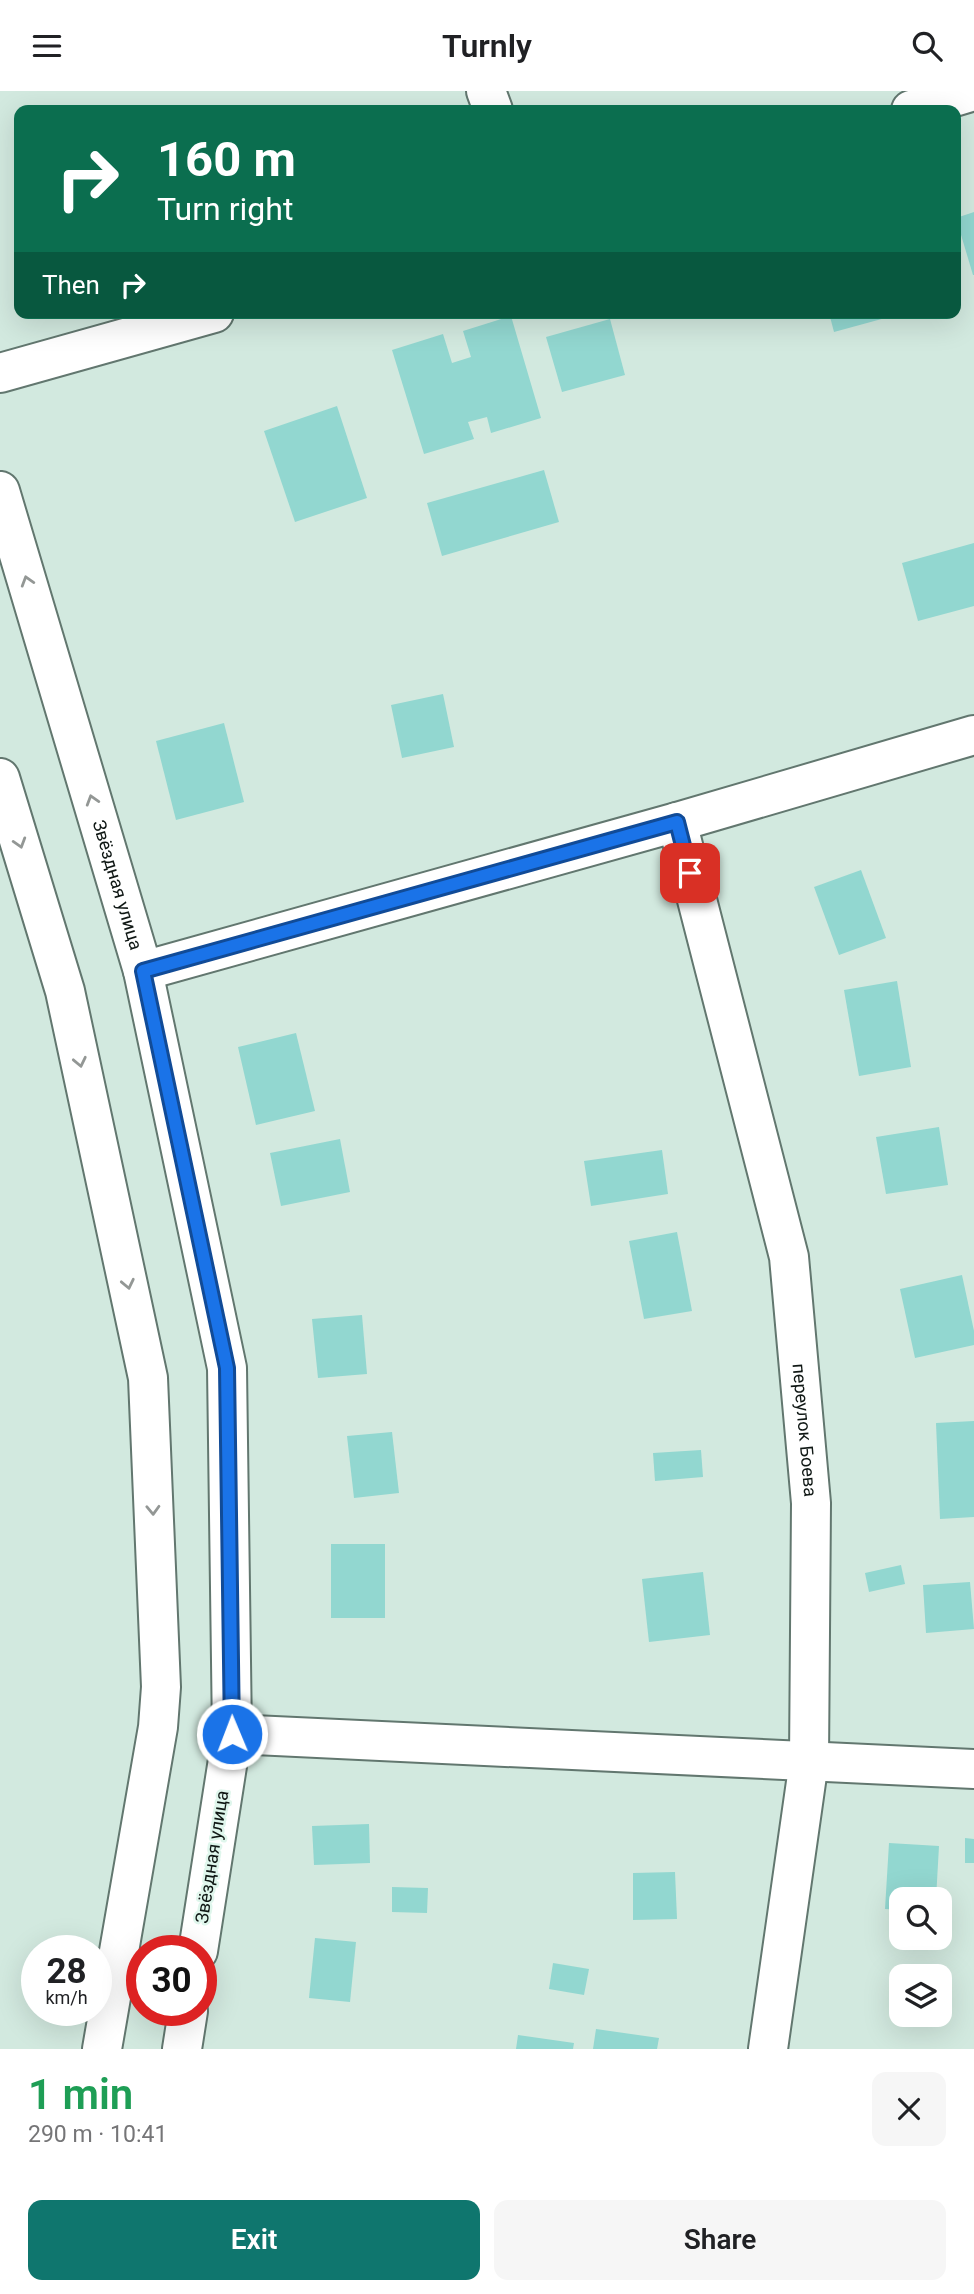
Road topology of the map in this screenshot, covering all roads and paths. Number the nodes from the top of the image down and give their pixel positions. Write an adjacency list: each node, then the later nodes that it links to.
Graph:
1 (974, 91): 2 (street)
2 (928, 105)
3 (193, 319): 4 (street)
4 (0, 373)
5 (0, 491): 9 (street, Звёздная улица, one-way to 5)
6 (974, 735): 8 (street)
7 (0, 778): 15 (street, one-way to 15)
8 (677, 822): 9 (street); 11 (street, переулок Боева)
9 (143, 971): 10 (street, Звёздная улица)
10 (232, 1734): 11 (street); 13 (street, Звёздная улица)
11 (809, 1761): 12 (street); 17 (street, переулок Боева)
12 (974, 1769)
13 (201, 1935)
14 (186, 2026): 16 (street)
15 (102, 2049)
16 (182, 2049)
17 (768, 2049)

